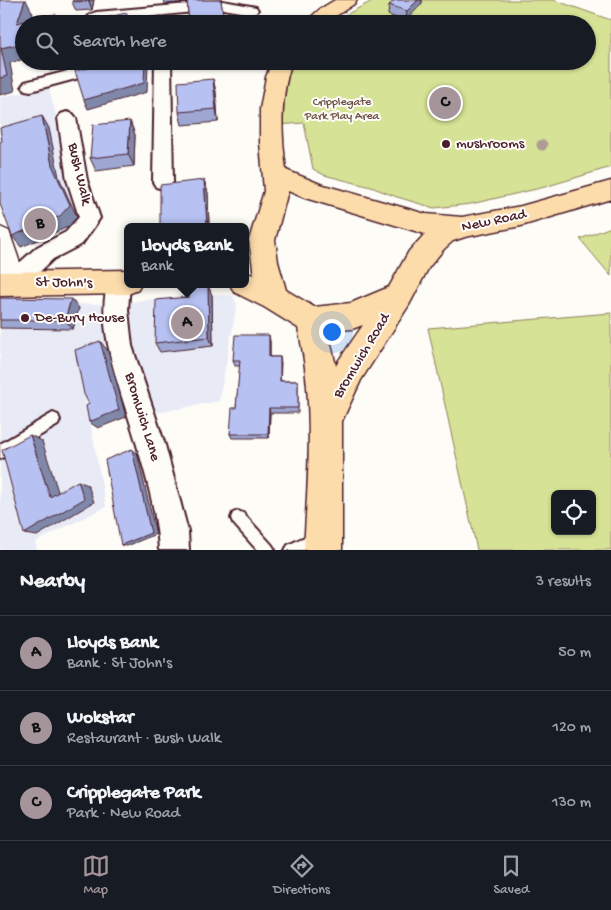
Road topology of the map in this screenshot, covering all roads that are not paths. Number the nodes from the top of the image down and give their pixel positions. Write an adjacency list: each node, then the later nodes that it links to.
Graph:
1 (348, 0): 5 (main road)
2 (255, 5): 3 (street); 4 (street)
3 (117, 15)
4 (246, 15)
5 (323, 15)
6 (91, 70): 9 (street)
7 (163, 70): 12 (street)
8 (280, 70): 11 (main road)
9 (31, 86)
10 (67, 118): 17 (street, Bush Walk)
11 (274, 176): 14 (main road); 16 (main road)
12 (163, 182)
13 (611, 190): 14 (main road, New Road)
14 (462, 227): 20 (main road, New Road)
15 (0, 238): 17 (main road)
16 (254, 244): 21 (main road)
17 (7, 283): 18 (main road, St John's)
18 (124, 283): 28 (street, Bromwich Lane)
19 (249, 286): 21 (main road)
20 (399, 296): 22 (main road); 23 (main road, Bromwich Road)
21 (274, 298): 22 (main road)
22 (311, 320): 23 (main road, Bromwich Road)
23 (327, 417): 27 (main road, Bromwich Road)
24 (53, 420): 25 (lane)
25 (0, 452)
26 (238, 518): 29 (lane)
27 (323, 543): 30 (lane)
28 (174, 550)
29 (267, 550)
30 (293, 550)

